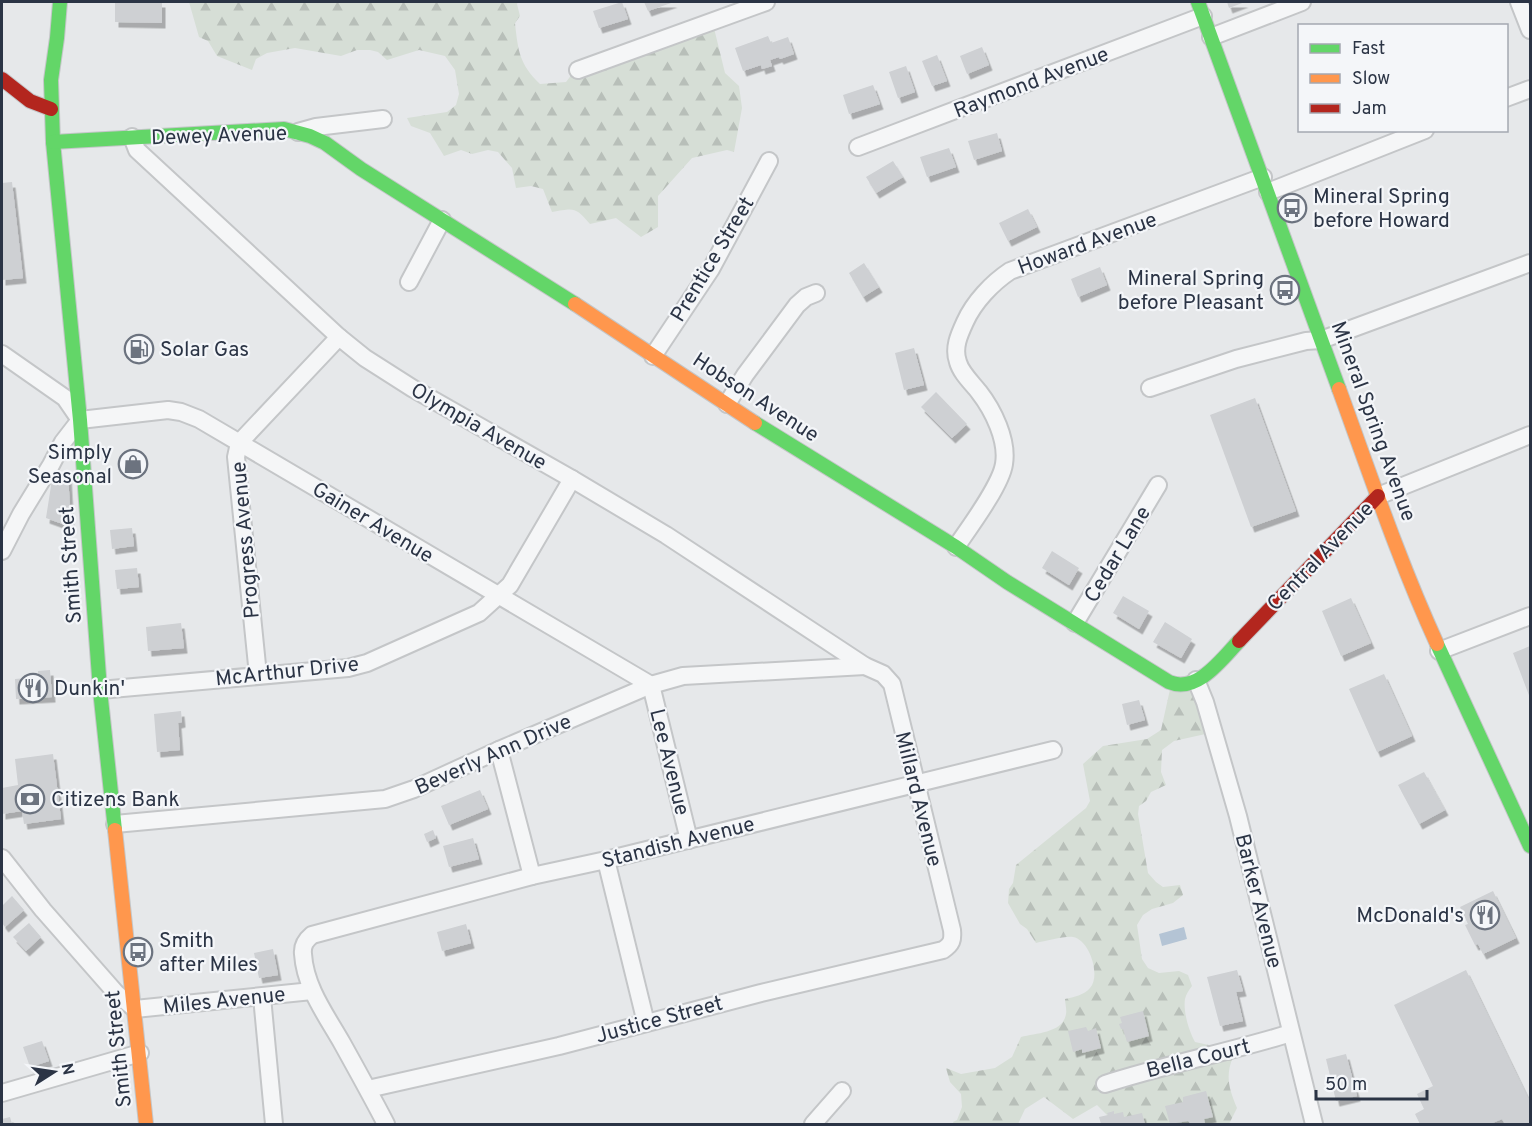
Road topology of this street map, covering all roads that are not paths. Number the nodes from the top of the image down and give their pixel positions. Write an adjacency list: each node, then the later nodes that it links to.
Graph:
1 (60, 2): 12 (main road, Smith Street)
2 (766, 2): 8 (street)
3 (1302, 2): 7 (street)
4 (1520, 2): 6 (street)
5 (1200, 9): 7 (main road, Mineral Spring Avenue); 18 (street, Raymond Avenue)
6 (1530, 30)
7 (1211, 37): 20 (main road, Mineral Spring Avenue)
8 (578, 70)
9 (2, 80): 12 (main road)
10 (1530, 88): 11 (street)
11 (1508, 97)
12 (51, 109): 17 (main road, Smith Street)
13 (383, 119): 14 (street, Dewey Avenue)
14 (298, 132): 16 (main road, Dewey Avenue); 21 (main road, Hobson Avenue)
15 (1419, 132): 20 (street, Howard Avenue)
16 (132, 137): 17 (main road, Dewey Avenue); 25 (street, Olympia Avenue)
17 (53, 142): 31 (main road, Smith Street)
18 (858, 147)
19 (769, 161): 28 (street, Prentice Street)
20 (1265, 185): 26 (main road, Mineral Spring Avenue); 37 (street, Howard Avenue)
21 (442, 220): 23 (street); 28 (main road, Hobson Avenue)
22 (1530, 263): 26 (street)
23 (409, 282)
24 (816, 293): 30 (street)
25 (339, 337): 33 (street, Progress Avenue); 34 (street, Olympia Avenue)
26 (1321, 340): 29 (street); 36 (main road, Mineral Spring Avenue)
27 (2, 354): 31 (street)
28 (653, 356): 30 (main road, Hobson Avenue)
29 (1150, 388)
30 (727, 404): 37 (main road, Hobson Avenue)
31 (80, 420): 33 (street, Gainer Avenue); 38 (street); 47 (main road, Smith Street)
32 (1530, 435): 36 (street, Central Avenue)
33 (239, 443): 39 (street, Gainer Avenue); 44 (street, Progress Avenue)
34 (572, 479): 39 (street, McArthur Drive); 43 (street, Olympia Avenue)
35 (1158, 484): 41 (street, Cedar Lane)
36 (1378, 496): 42 (main road, Mineral Spring Avenue); 45 (main road, Central Avenue)
37 (956, 548): 41 (main road, Hobson Avenue)
38 (2, 551)
39 (499, 596): 44 (street, McArthur Drive); 46 (street, Gainer Avenue)
40 (1530, 616): 42 (street)
41 (1075, 623): 45 (main road, Hobson Avenue)
42 (1439, 651): 53 (main road, Mineral Spring Avenue)
43 (865, 666): 46 (street, Beverly Ann Drive); 50 (street, Millard Avenue)
44 (258, 675): 47 (street, McArthur Drive)
45 (1196, 680): 62 (street, Barker Avenue)
46 (651, 685): 48 (street, Beverly Ann Drive); 52 (street, Lee Avenue)
47 (100, 690): 51 (main road, Smith Street)
48 (499, 750): 51 (street, Beverly Ann Drive); 56 (street)
49 (1053, 750): 50 (street, Standish Avenue)
50 (915, 783): 52 (street, Standish Avenue); 57 (street, Millard Avenue)
51 (115, 824): 60 (main road, Smith Street)
52 (689, 840): 55 (street, Standish Avenue)
53 (1530, 846)
54 (2, 858): 60 (street)
55 (606, 860): 56 (street, Standish Avenue); 61 (street)
56 (532, 876): 58 (street, Standish Avenue)
57 (949, 946): 61 (street, Justice Street)
58 (312, 991): 59 (street, Miles Avenue); 65 (street)
59 (262, 997): 60 (street, Miles Avenue); 69 (street)
60 (135, 1009): 63 (main road, Smith Street)
61 (646, 1023): 65 (street, Justice Street)
62 (1291, 1033): 64 (street, Bella Court); 72 (street, Barker Avenue)
63 (140, 1053): 67 (street); 68 (main road, Smith Street)
64 (1105, 1084)
65 (368, 1089): 70 (street)
66 (842, 1091): 71 (street)
67 (2, 1093)
68 (146, 1125)
69 (274, 1125)
70 (386, 1125)
71 (813, 1125)
72 (1314, 1125)

